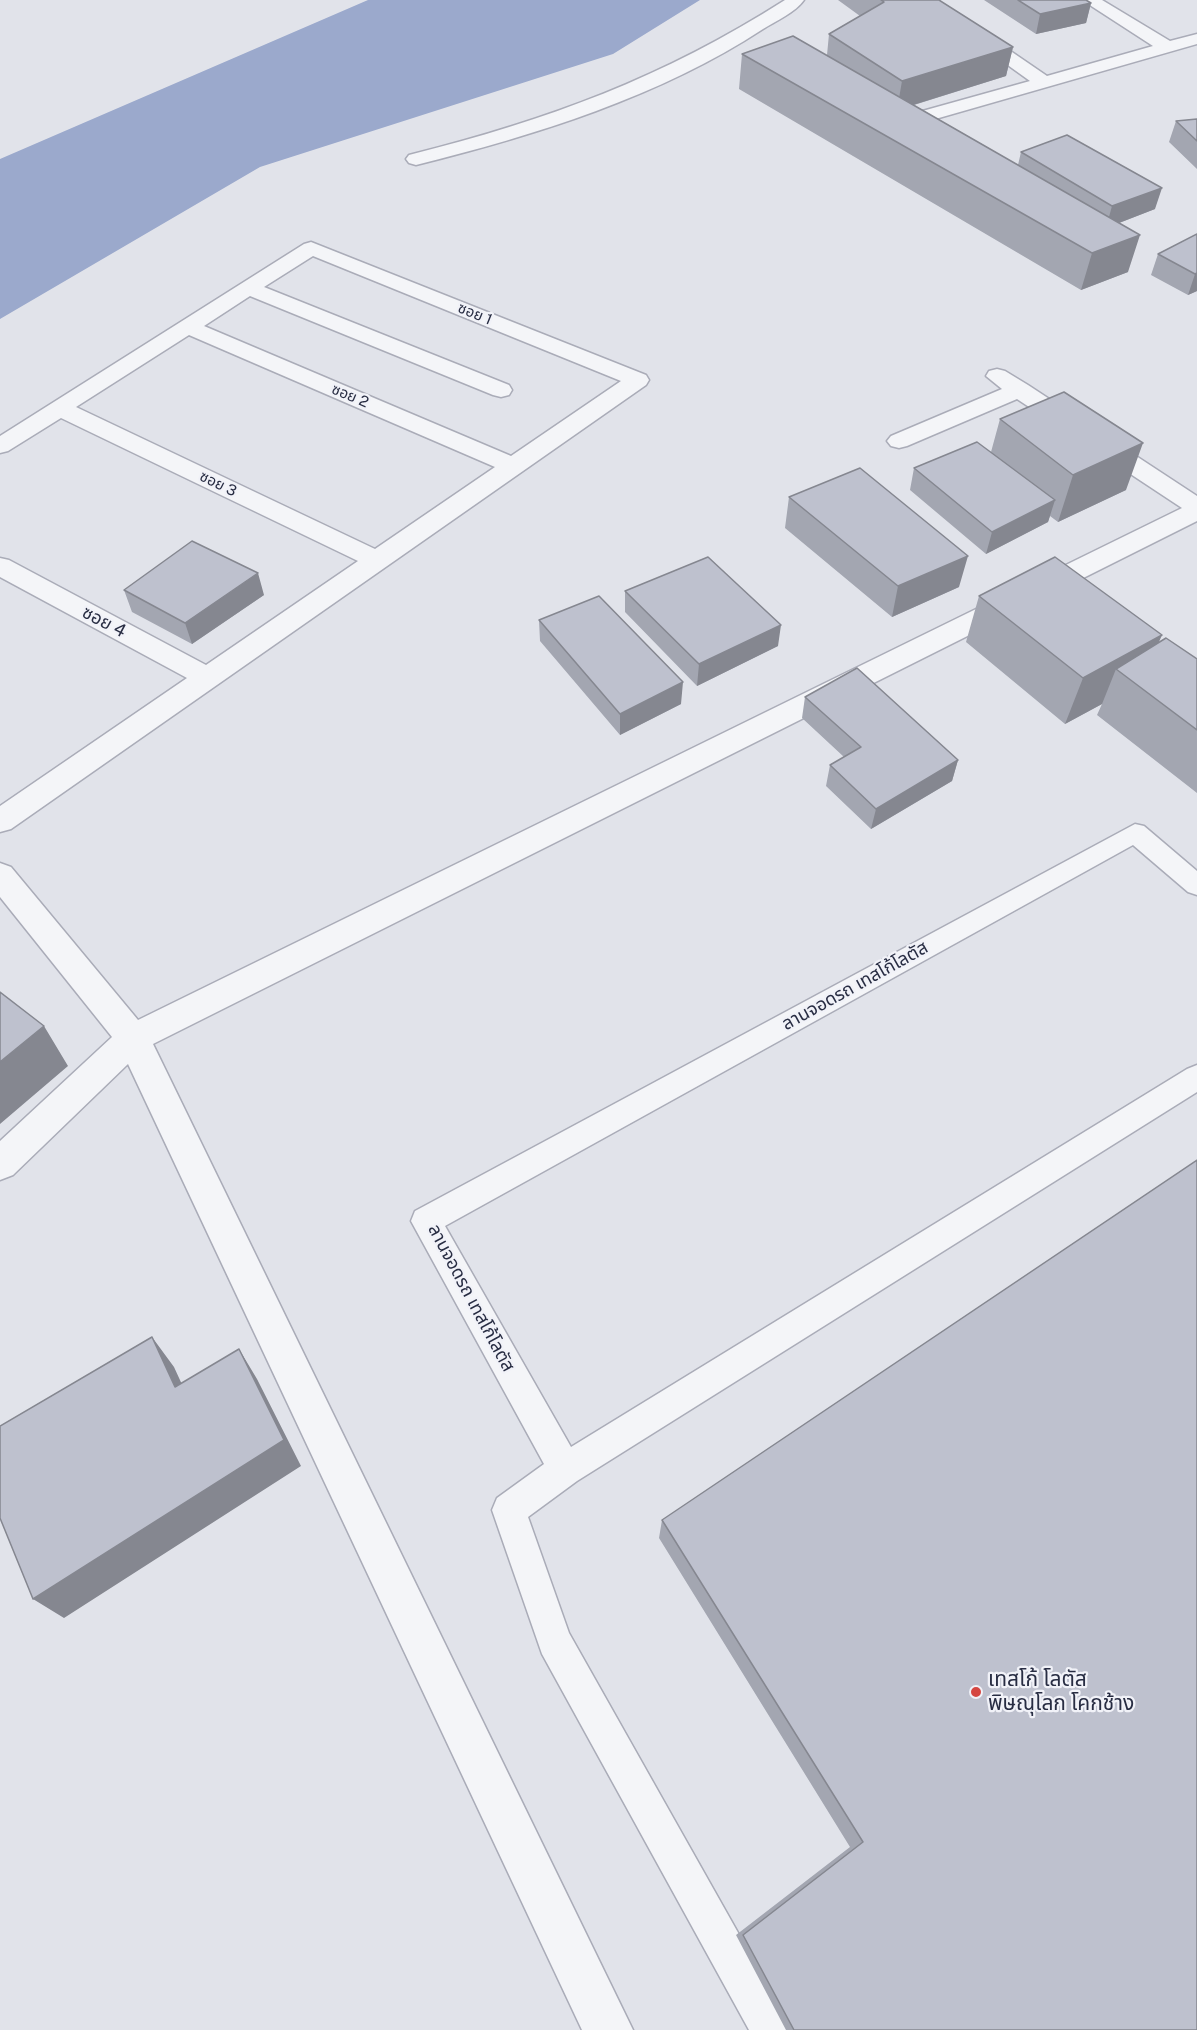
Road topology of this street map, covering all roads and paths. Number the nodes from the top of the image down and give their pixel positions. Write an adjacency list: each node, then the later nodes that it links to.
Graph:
1 (796, 0): 10 (street)
2 (925, 0): 6 (street)
3 (1090, 0): 5 (street)
4 (1197, 39): 5 (street)
5 (1167, 47): 6 (street)
6 (1044, 82): 8 (street)
7 (873, 116): 8 (street)
8 (892, 127): 9 (street)
9 (913, 139)
10 (416, 159)
11 (248, 288): 12 (street); 14 (street); 19 (street, ซอย 1)
12 (188, 327): 16 (street); 19 (street, ซอย 2)
13 (997, 375): 15 (street)
14 (501, 390)
15 (1020, 390): 17 (street); 20 (street)
16 (59, 408): 18 (street); 21 (street, ซอย 3)
17 (899, 441)
18 (0, 446)
19 (513, 466): 21 (street)
20 (1197, 509): 27 (street)
21 (377, 560): 23 (street)
22 (0, 566): 23 (street, ซอย 4)
23 (207, 677): 24 (street)
24 (0, 821)
25 (0, 875): 27 (street)
26 (1197, 885): 30 (lane, ลานจอดรถ เทสโก้โลตัส)
27 (133, 1038): 29 (street); 31 (street)
28 (1197, 1077): 30 (lane)
29 (0, 1164)
30 (565, 1469): 32 (lane)
31 (608, 2030)
32 (771, 2030)

